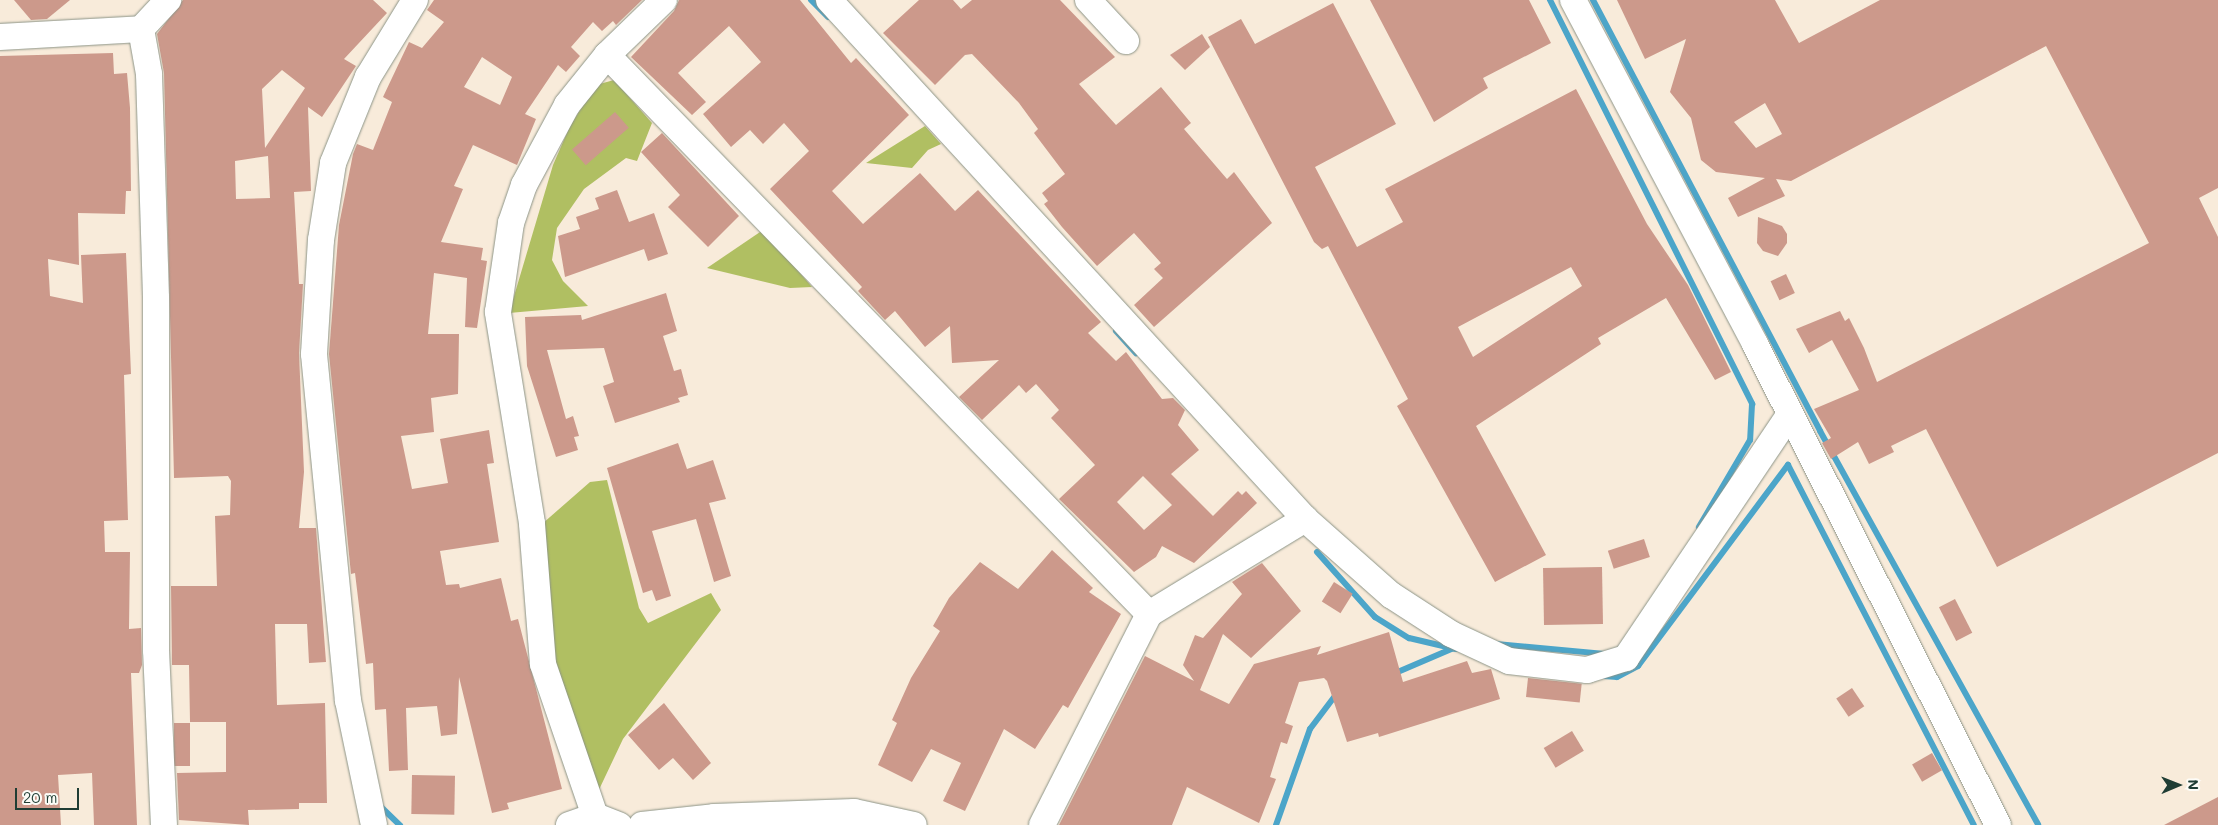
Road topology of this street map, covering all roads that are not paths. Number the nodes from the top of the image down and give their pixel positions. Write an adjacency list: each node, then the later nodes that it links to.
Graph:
1 (168, 0): 7 (street)
2 (415, 0): 16 (street)
3 (664, 0): 10 (street)
4 (829, 0): 12 (street)
5 (1088, 0): 9 (street)
6 (1573, 0): 11 (street)
7 (140, 29): 8 (street); 15 (street)
8 (0, 37)
9 (1126, 42)
10 (607, 55): 13 (street); 14 (street)
11 (1788, 417): 12 (street); 22 (street)
12 (1305, 519): 13 (street)
13 (1149, 614): 21 (street)
14 (595, 816): 17 (street); 18 (street)
15 (164, 825)
16 (374, 825)
17 (569, 825)
18 (618, 825)
19 (642, 825): 20 (street)
20 (914, 825)
21 (1042, 825)
22 (1998, 825)

